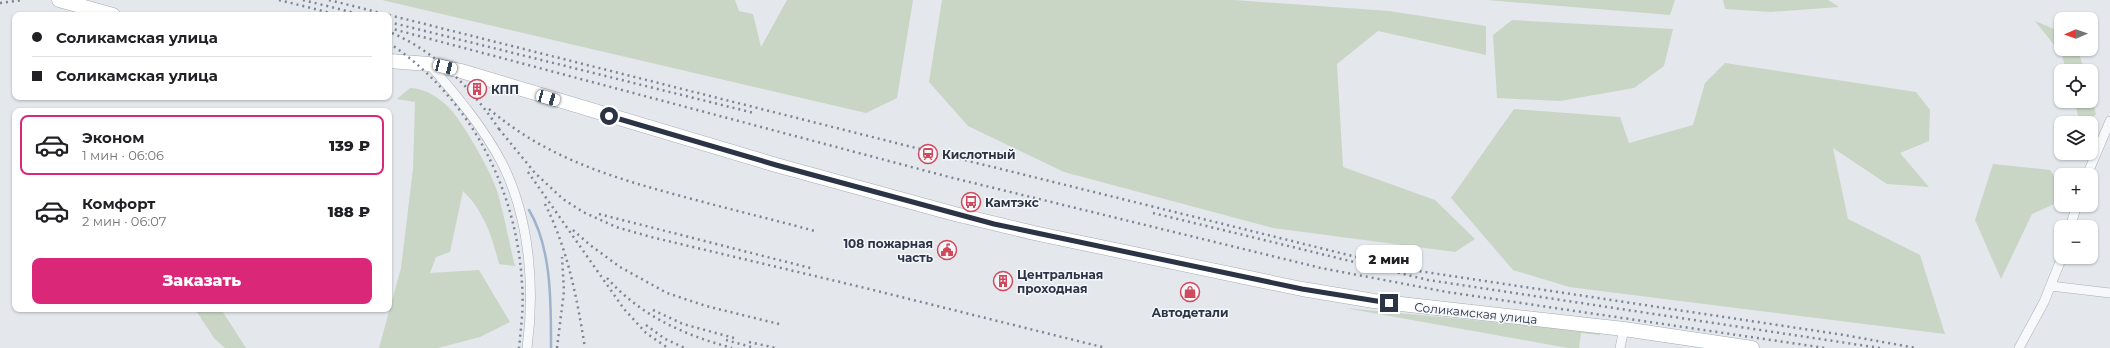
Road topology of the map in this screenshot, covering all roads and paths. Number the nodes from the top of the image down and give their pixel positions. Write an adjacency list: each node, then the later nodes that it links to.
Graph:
1 (59, 0): 2 (main road)
2 (102, 12)
3 (392, 61): 4 (main road, Соликамская улица)
4 (429, 64): 10 (main road, Соликамская улица); 11 (street)
5 (2110, 121): 6 (street)
6 (2090, 168)
7 (2059, 264): 8 (street)
8 (2051, 286): 9 (street); 14 (street)
9 (2110, 294)
10 (1624, 329): 12 (street); 13 (main road, Соликамская улица)
11 (527, 348)
12 (1620, 348)
13 (1752, 348)
14 (2019, 348)

